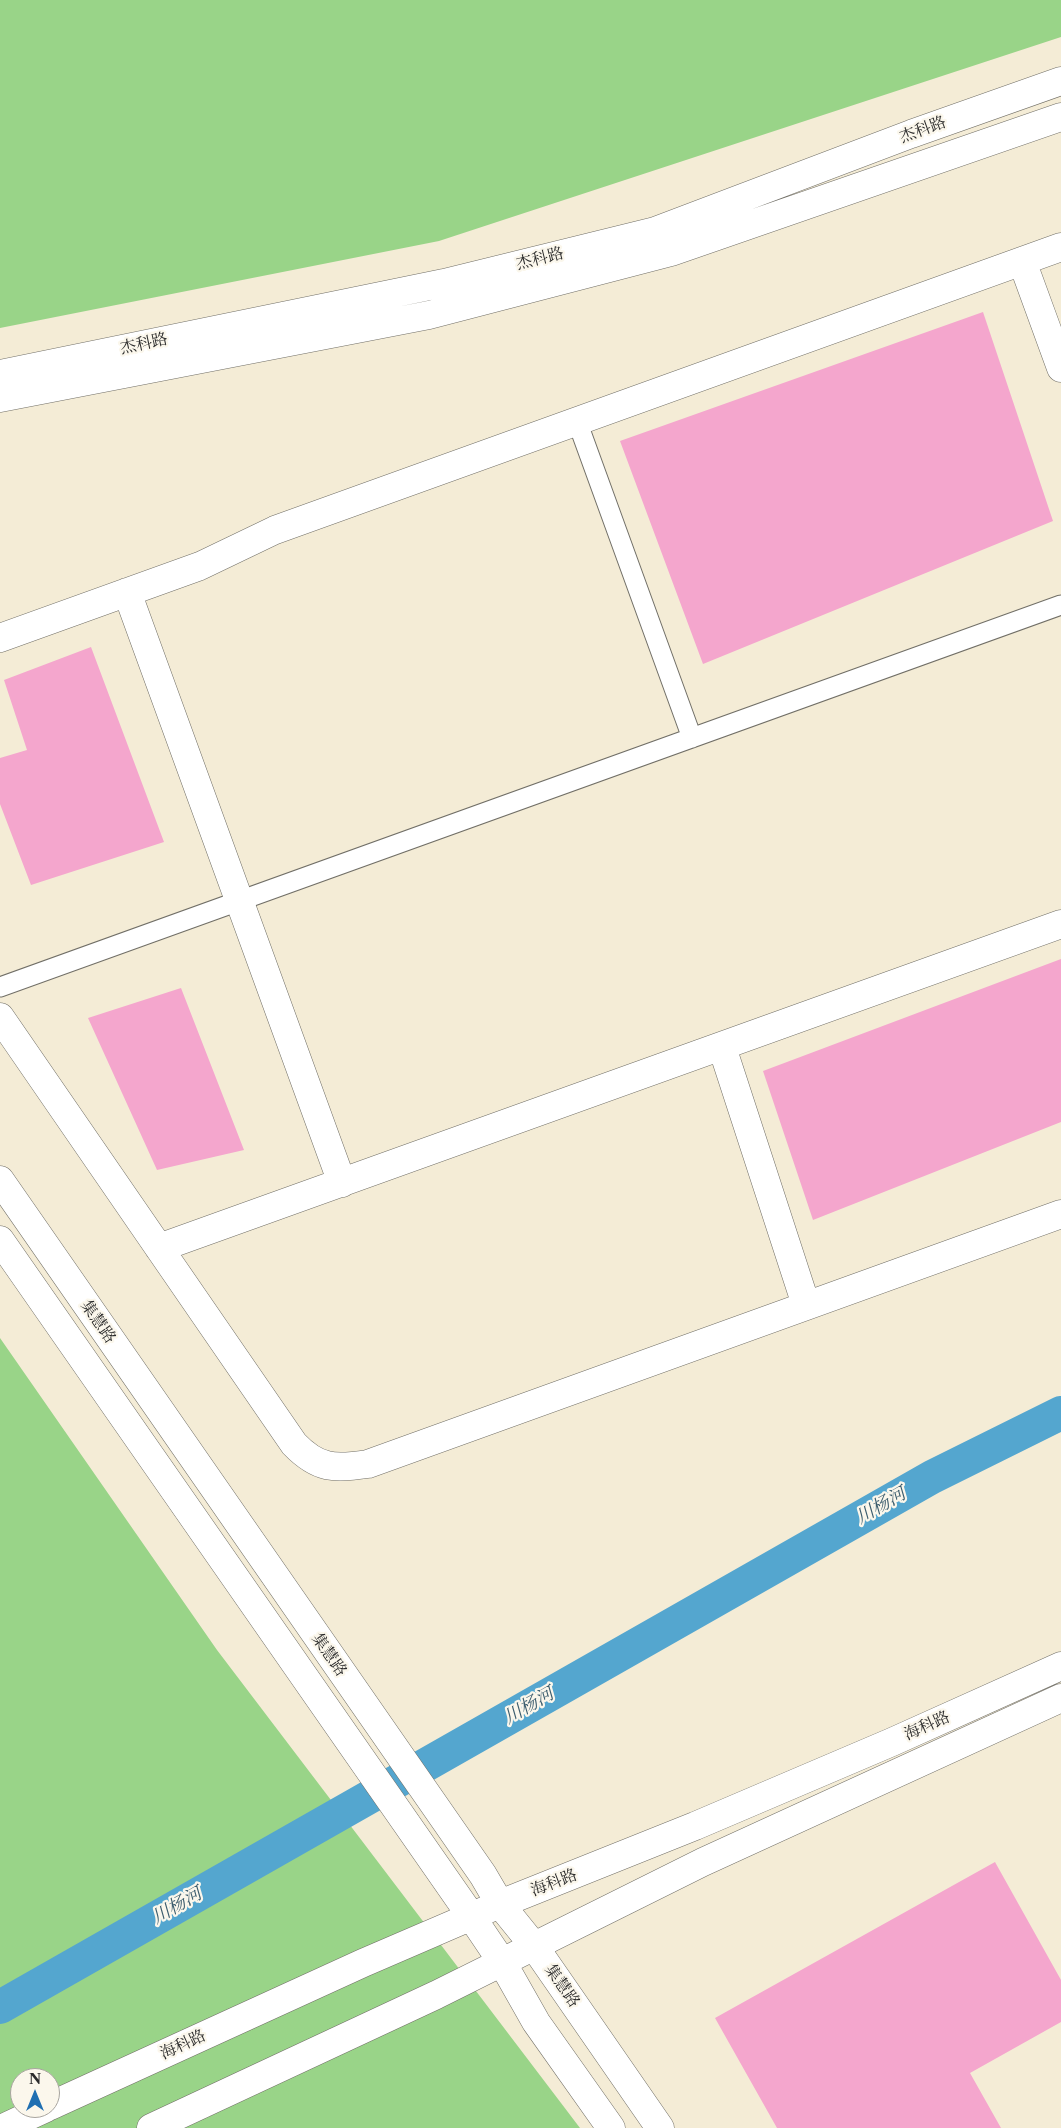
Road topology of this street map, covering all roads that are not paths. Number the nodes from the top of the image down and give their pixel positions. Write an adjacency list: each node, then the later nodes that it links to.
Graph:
1 (1061, 81): 6 (street, 杰科路)
2 (1061, 116): 7 (street, 杰科路)
3 (1061, 247): 4 (street)
4 (1022, 261): 5 (street); 8 (street)
5 (1061, 368)
6 (0, 374)
7 (0, 398)
8 (577, 421): 9 (street); 12 (lane)
9 (127, 592): 11 (street); 13 (street)
10 (1061, 605): 12 (lane)
11 (0, 638)
12 (692, 738): 13 (lane)
13 (239, 901): 15 (lane); 19 (street)
14 (1061, 924): 17 (street)
15 (0, 987)
16 (0, 1017): 22 (street)
17 (722, 1047): 19 (street); 23 (street)
18 (0, 1180): 26 (street, 集慧路)
19 (342, 1183): 22 (street)
20 (1061, 1214): 23 (street)
21 (0, 1240): 27 (street, 集慧路)
22 (159, 1248): 23 (street)
23 (806, 1305)
24 (1061, 1666): 26 (street, 海科路)
25 (1061, 1698): 28 (street, 海科路)
26 (500, 1904): 27 (street, 海科路); 28 (street, 集慧路)
27 (471, 1916): 29 (street, 集慧路); 30 (street, 海科路)
28 (534, 1946): 29 (street, 海科路); 35 (street, 集慧路)
29 (502, 1962): 33 (street, 海科路); 34 (street, 集慧路)
30 (60, 2101)
31 (24, 2118): 32 (street)
32 (3, 2128)
33 (151, 2128)
34 (612, 2128)
35 (660, 2128)

